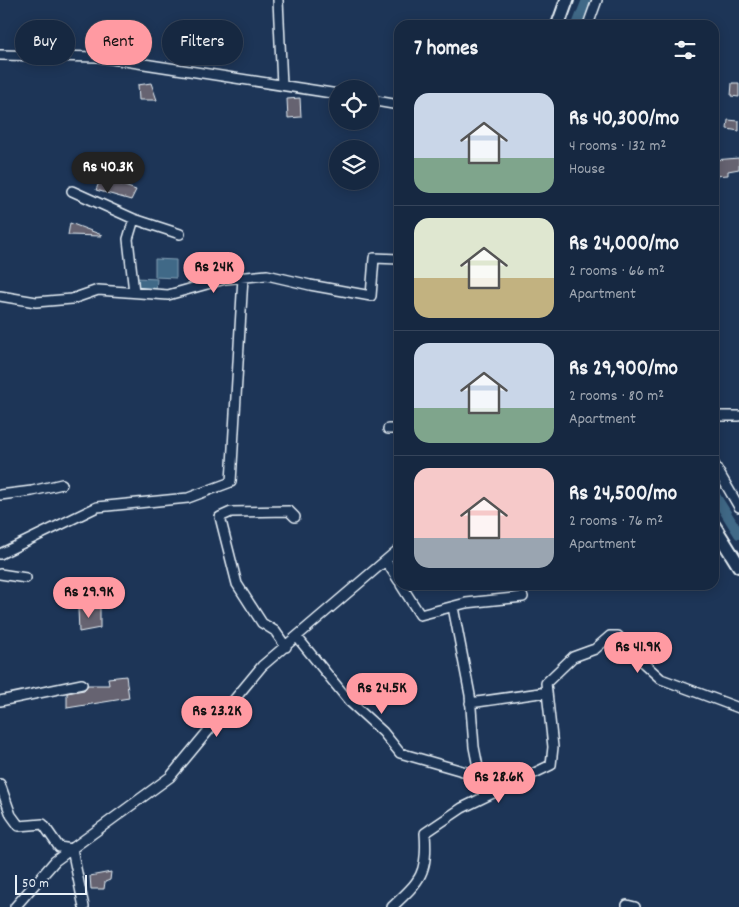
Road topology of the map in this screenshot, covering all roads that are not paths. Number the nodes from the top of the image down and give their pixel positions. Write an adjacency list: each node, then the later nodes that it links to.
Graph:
1 (278, 0): 7 (street)
2 (567, 0): 4 (main road)
3 (597, 0): 5 (street)
4 (560, 20)
5 (590, 20)
6 (0, 55): 7 (street)
7 (282, 85): 8 (street)
8 (329, 93)
9 (379, 101): 10 (street)
10 (394, 103)
11 (72, 191): 12 (street)
12 (134, 219): 13 (street); 16 (street)
13 (180, 234)
14 (394, 259): 15 (street)
15 (244, 277): 16 (street); 28 (street)
16 (134, 292): 17 (street)
17 (0, 296)
18 (719, 416): 19 (street)
19 (739, 416)
20 (388, 429): 21 (street)
21 (394, 429)
22 (719, 473): 25 (street)
23 (62, 484): 24 (street)
24 (0, 495)
25 (739, 507)
26 (295, 517): 39 (street)
27 (719, 534): 31 (main road)
28 (0, 554)
29 (394, 554): 30 (street)
30 (386, 561): 32 (street); 38 (street)
31 (739, 566)
32 (394, 573)
33 (0, 574): 34 (street)
34 (26, 578)
35 (404, 590): 37 (street)
36 (523, 597): 37 (street)
37 (453, 607): 43 (street)
38 (297, 637): 39 (street); 45 (street)
39 (286, 647): 48 (street)
40 (82, 684): 42 (street)
41 (547, 692): 43 (street); 44 (street); 47 (street)
42 (0, 701)
43 (470, 703): 45 (street)
44 (739, 708)
45 (481, 774): 47 (street)
46 (0, 784): 48 (street)
47 (484, 797): 51 (street)
48 (72, 849): 49 (street); 50 (street)
49 (15, 907)
50 (84, 907)
51 (392, 907)

